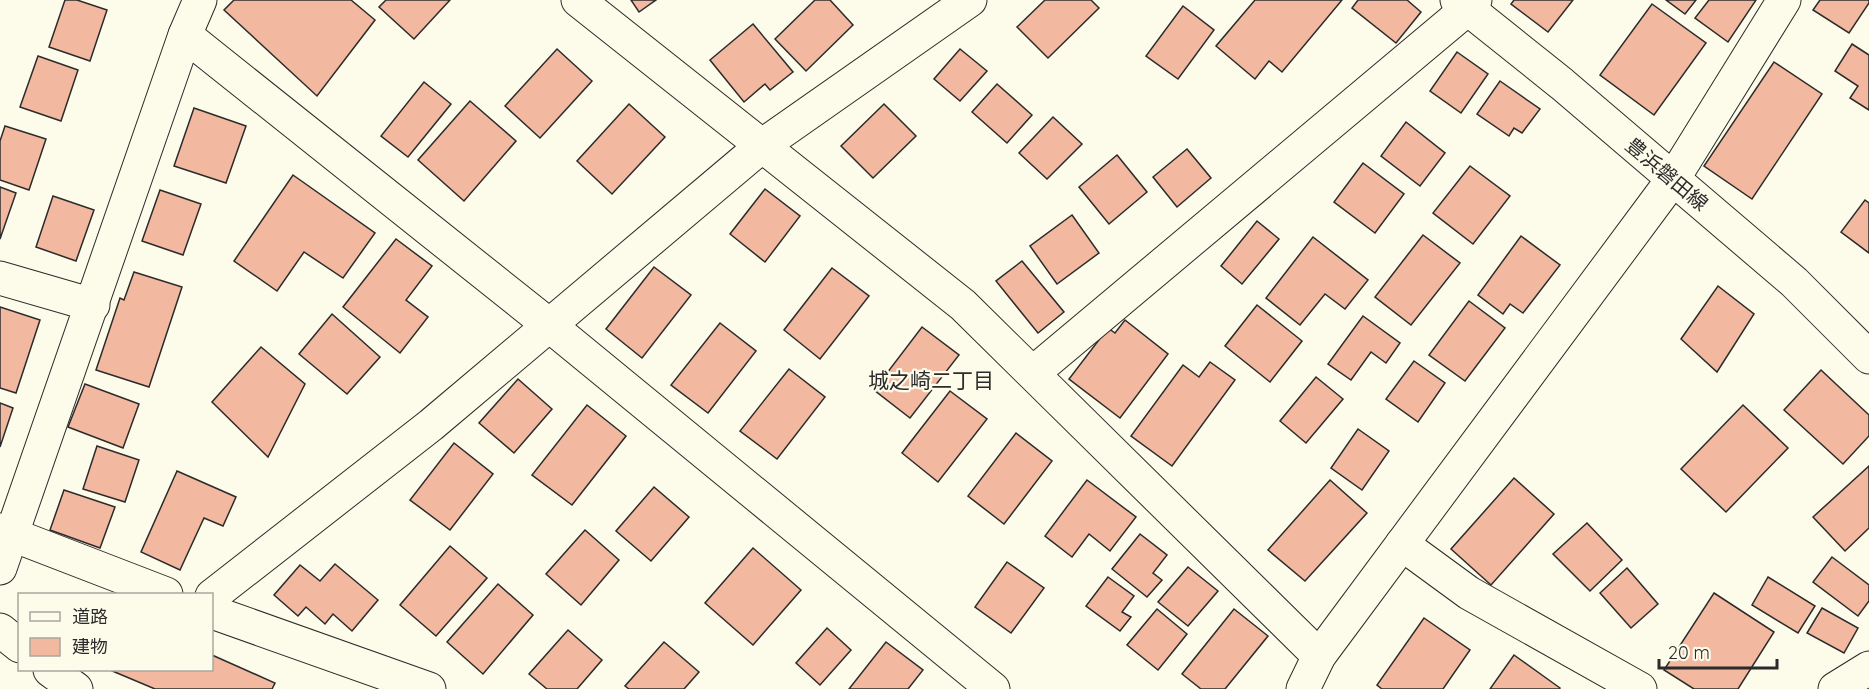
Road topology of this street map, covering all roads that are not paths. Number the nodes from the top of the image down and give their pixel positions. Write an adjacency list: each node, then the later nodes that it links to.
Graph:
1 (200, 0): 6 (street)
2 (578, 0): 7 (street)
3 (970, 0): 7 (street)
4 (1784, 0): 8 (street)
5 (1466, 3): 8 (street, 豊浜磐田線); 13 (street)
6 (185, 35): 10 (street); 11 (street)
7 (763, 145): 11 (street); 13 (street)
8 (1673, 179): 12 (street, 豊浜磐田線); 15 (street)
9 (0, 278): 10 (street)
10 (93, 305): 14 (street)
11 (549, 325): 18 (street); 27 (street)
12 (1869, 357)
13 (1033, 373): 22 (street)
14 (6, 532): 16 (street); 17 (street)
15 (1402, 544): 22 (street); 29 (street)
16 (0, 568)
17 (163, 593)
18 (213, 595)
19 (213, 612): 26 (street)
20 (0, 630): 21 (street)
21 (18, 644)
22 (1319, 656): 28 (street)
23 (1869, 668): 30 (street)
24 (53, 671): 25 (street)
25 (76, 689)
26 (429, 689)
27 (993, 689)
28 (1303, 689)
29 (1640, 689)
30 (1835, 689)

